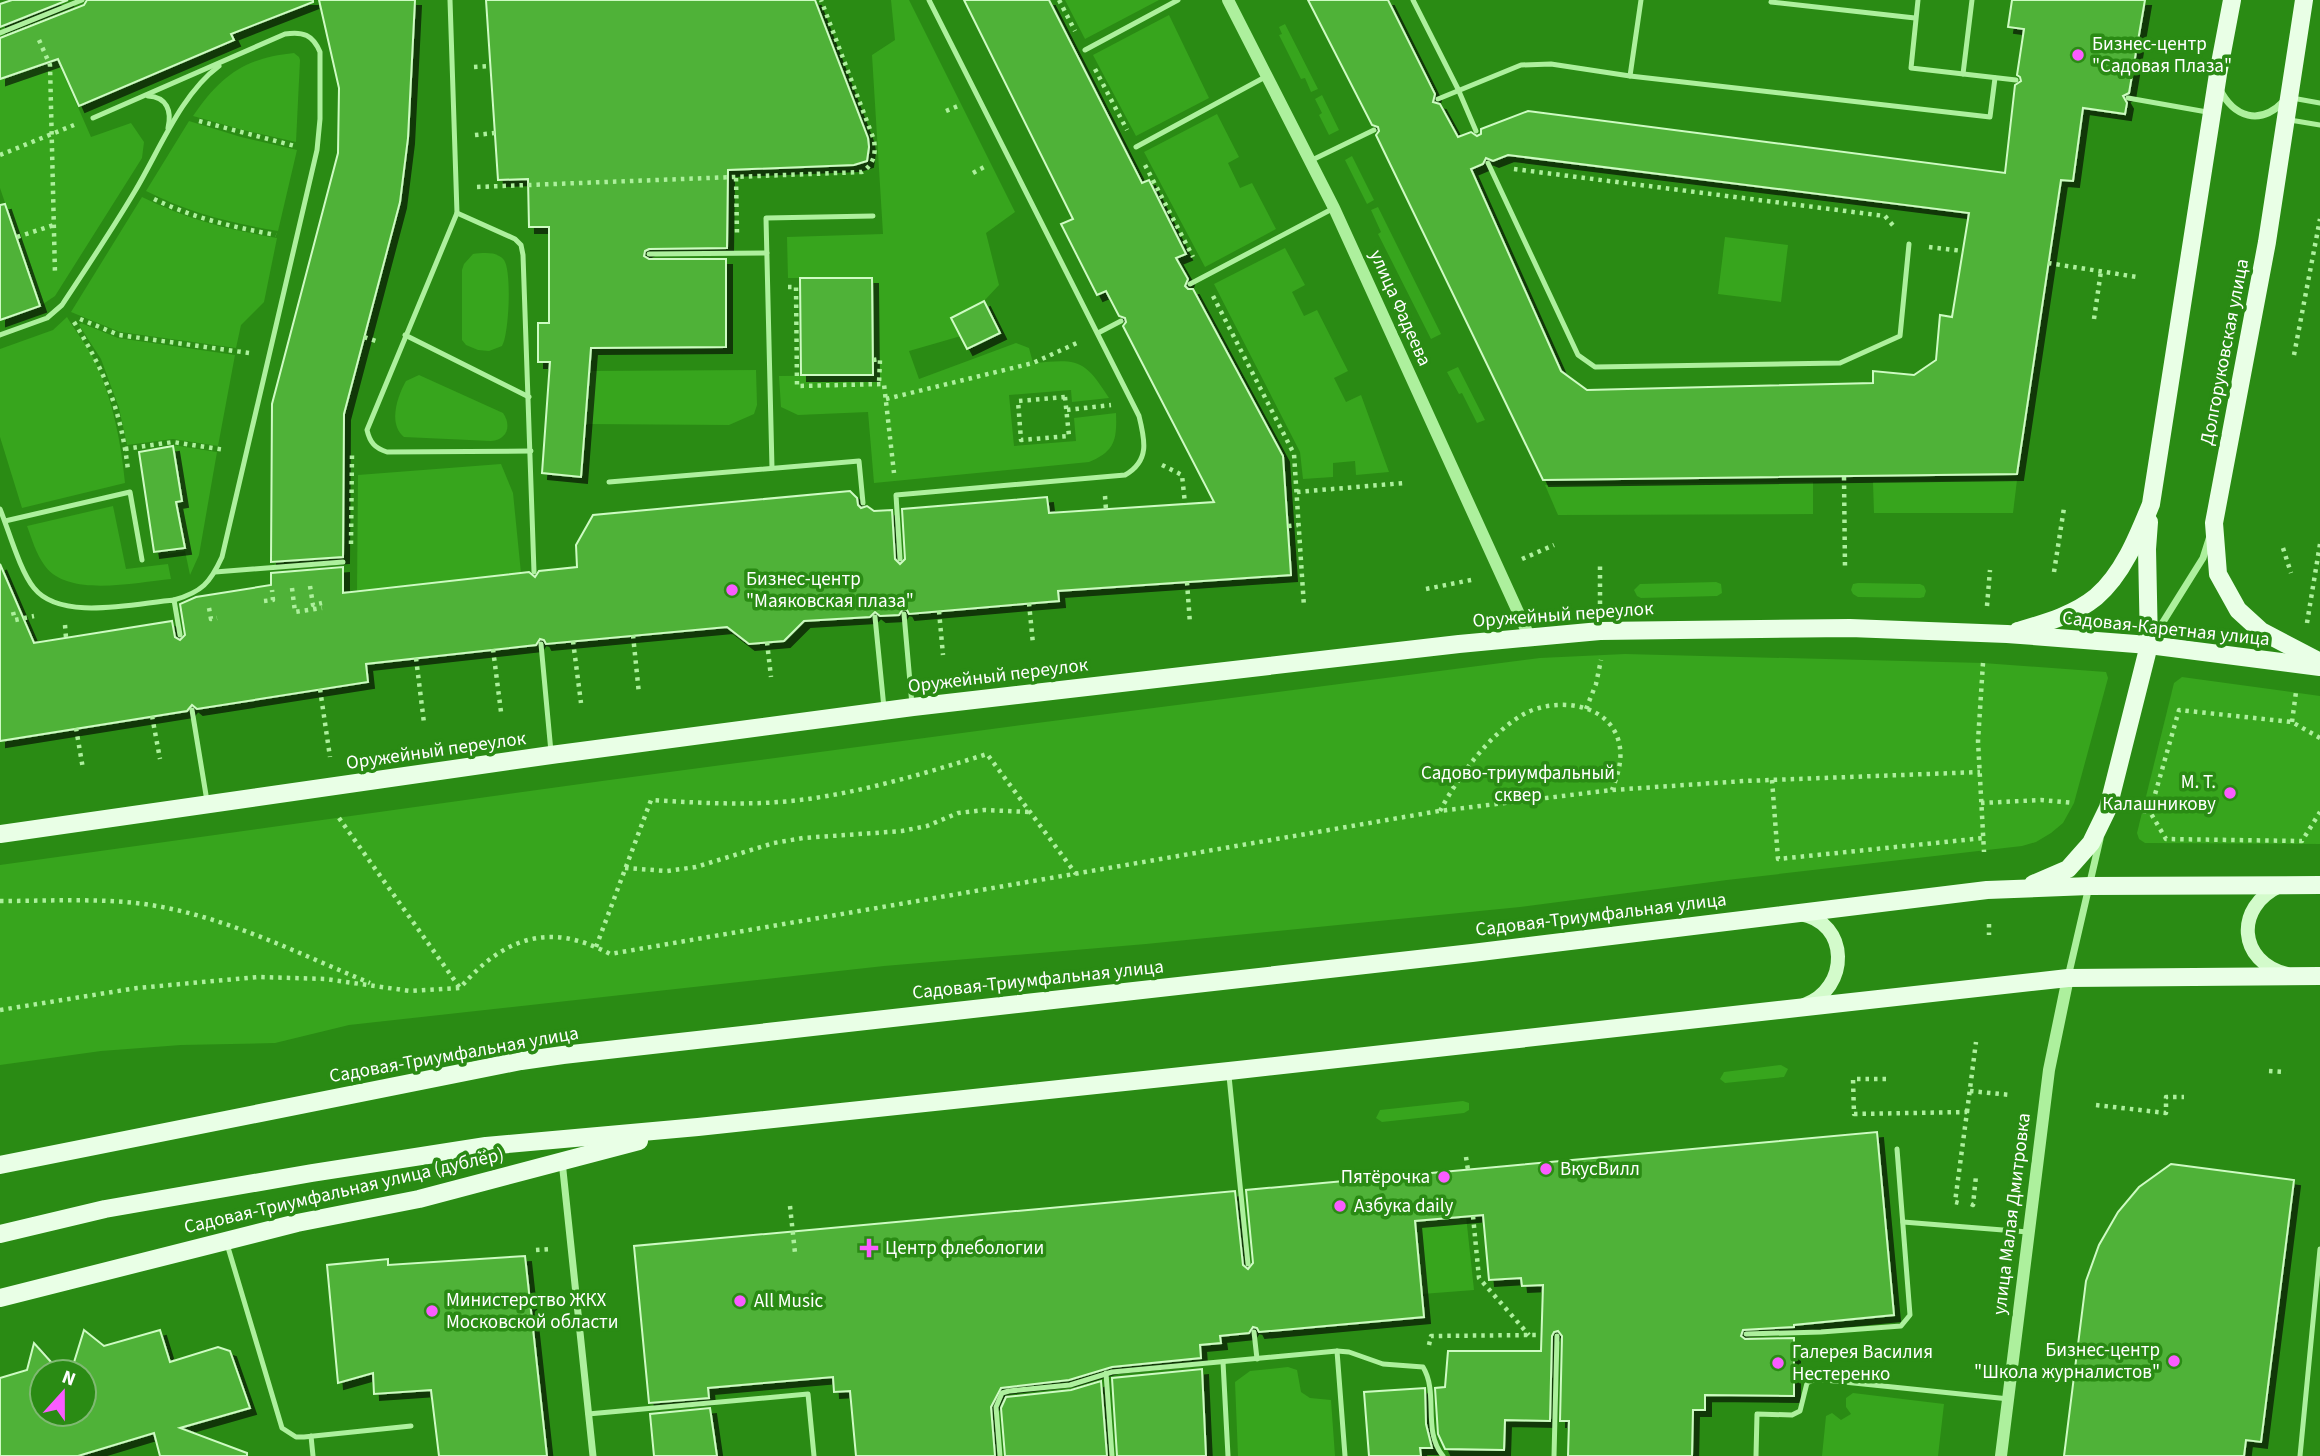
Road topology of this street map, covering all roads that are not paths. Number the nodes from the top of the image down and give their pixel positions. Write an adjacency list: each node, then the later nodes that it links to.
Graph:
1 (82, 0): 14 (lane)
2 (450, 0): 40 (lane)
3 (929, 0): 47 (lane)
4 (1178, 0): 15 (lane)
5 (1228, 0): 19 (street, улица Фадеева)
6 (1413, 0): 23 (lane)
7 (1641, 0): 20 (lane)
8 (1772, 0): 13 (lane)
9 (1918, 0): 13 (lane)
10 (1972, 0): 17 (lane)
11 (2232, 0): 18 (main road)
12 (2304, 0): 24 (main road, Долгоруковская улица)
13 (1915, 18): 17 (lane)
14 (0, 33)
15 (1085, 50)
16 (237, 55): 25 (lane); 35 (lane); 62 (lane)
17 (1963, 74): 21 (lane)
18 (2217, 74): 24 (street); 29 (main road)
19 (1267, 76): 36 (lane); 37 (street, улица Фадеева)
20 (1630, 76): 21 (lane); 23 (lane)
21 (1995, 78): 22 (lane)
22 (2016, 80)
23 (1458, 89): 27 (lane); 34 (lane)
24 (2291, 92): 28 (lane); 31 (main road, Долгоруковская улица)
25 (141, 97): 30 (lane); 35 (lane)
26 (2128, 98): 29 (lane)
27 (1438, 99)
28 (2320, 103)
29 (2212, 113): 55 (main road)
30 (93, 117)
31 (2287, 120): 32 (lane); 58 (main road, Долгоруковская улица)
32 (2320, 125)
33 (1374, 130): 37 (lane)
34 (1476, 131)
35 (163, 141): 48 (lane)
36 (1136, 147)
37 (1310, 161): 39 (street, улица Фадеева)
38 (1488, 163): 42 (lane)
39 (1334, 208): 45 (lane); 69 (street, улица Фадеева)
40 (457, 213): 49 (lane); 50 (lane)
41 (873, 216): 43 (lane)
42 (1909, 244)
43 (767, 253): 44 (lane); 52 (lane)
44 (649, 254)
45 (1190, 284)
46 (1121, 321): 47 (lane)
47 (1098, 333): 59 (lane)
48 (0, 335)
49 (405, 335): 50 (lane); 51 (lane)
50 (529, 397): 51 (lane)
51 (531, 451): 63 (lane)
52 (772, 468): 53 (lane); 54 (lane)
53 (609, 482)
54 (863, 503)
55 (2151, 504): 67 (main road); 71 (main road)
56 (0, 509): 57 (lane)
57 (5, 521): 60 (lane); 64 (lane)
58 (2214, 523): 71 (street); 72 (main road, Долгоруковская улица)
59 (901, 559)
60 (142, 560)
61 (343, 562): 62 (lane)
62 (215, 572): 64 (lane)
63 (534, 572)
64 (174, 600): 68 (lane)
65 (904, 614): 73 (lane)
66 (875, 617): 75 (lane)
67 (2007, 634): 69 (main road, Оружейный переулок); 71 (main road, Садовая-Каретная улица)
68 (180, 635)
69 (1529, 636): 73 (main road, Оружейный переулок)
70 (541, 644): 76 (lane)
71 (2149, 645): 72 (main road, Садовая-Каретная улица); 78 (main road)
72 (2320, 665)
73 (913, 707): 75 (main road, Оружейный переулок)
74 (192, 710): 77 (lane)
75 (885, 711): 76 (main road, Оружейный переулок)
76 (551, 755): 77 (main road, Оружейный переулок)
77 (207, 804): 79 (main road, Оружейный переулок)
78 (2108, 808): 82 (street); 83 (main road)
79 (0, 834)
80 (2295, 884): 81 (main road); 82 (main road); 85 (main road)
81 (2320, 885)
82 (2089, 886): 83 (main road, Садовая-Триумфальная улица); 87 (street)
83 (2019, 888): 84 (main road, Садовая-Триумфальная улица)
84 (1788, 913): 88 (main road); 93 (main road, Садовая-Триумфальная улица)
85 (2291, 975): 86 (main road); 87 (main road)
86 (2320, 976)
87 (2068, 978): 88 (main road); 95 (street, улица Малая Дмитровка)
88 (1796, 1007): 89 (main road)
89 (1229, 1071): 90 (main road); 99 (lane)
90 (698, 1126): 92 (main road, Садовая-Триумфальная улица (дублёр)); 96 (main road)
91 (1897, 1149): 94 (lane)
92 (562, 1160): 97 (main road, Садовая-Триумфальная улица (дублёр)); 109 (street)
93 (0, 1165)
94 (1903, 1222): 95 (lane); 102 (lane)
95 (2028, 1232): 108 (street, улица Малая Дмитровка)
96 (0, 1234)
97 (226, 1241): 100 (main road, Садовая-Триумфальная улица (дублёр)); 111 (lane)
98 (2320, 1249): 123 (lane)
99 (1248, 1264)
100 (0, 1298)
101 (1254, 1332): 105 (lane)
102 (1746, 1334)
103 (1558, 1336): 120 (lane)
104 (1337, 1351): 105 (lane); 118 (lane); 119 (lane)
105 (1257, 1359): 106 (lane)
106 (1223, 1362): 107 (lane); 117 (lane)
107 (1106, 1373): 115 (lane); 116 (lane)
108 (2009, 1399): 121 (lane); 122 (street, улица Малая Дмитровка)
109 (588, 1414): 113 (street); 114 (lane)
110 (411, 1426): 111 (lane)
111 (310, 1436): 112 (lane)
112 (313, 1456)
113 (593, 1456)
114 (814, 1456)
115 (1000, 1456)
116 (1112, 1456)
117 (1228, 1456)
118 (1345, 1456)
119 (1443, 1456)
120 (1554, 1456)
121 (1756, 1456)
122 (2001, 1456)
123 (2300, 1456)

